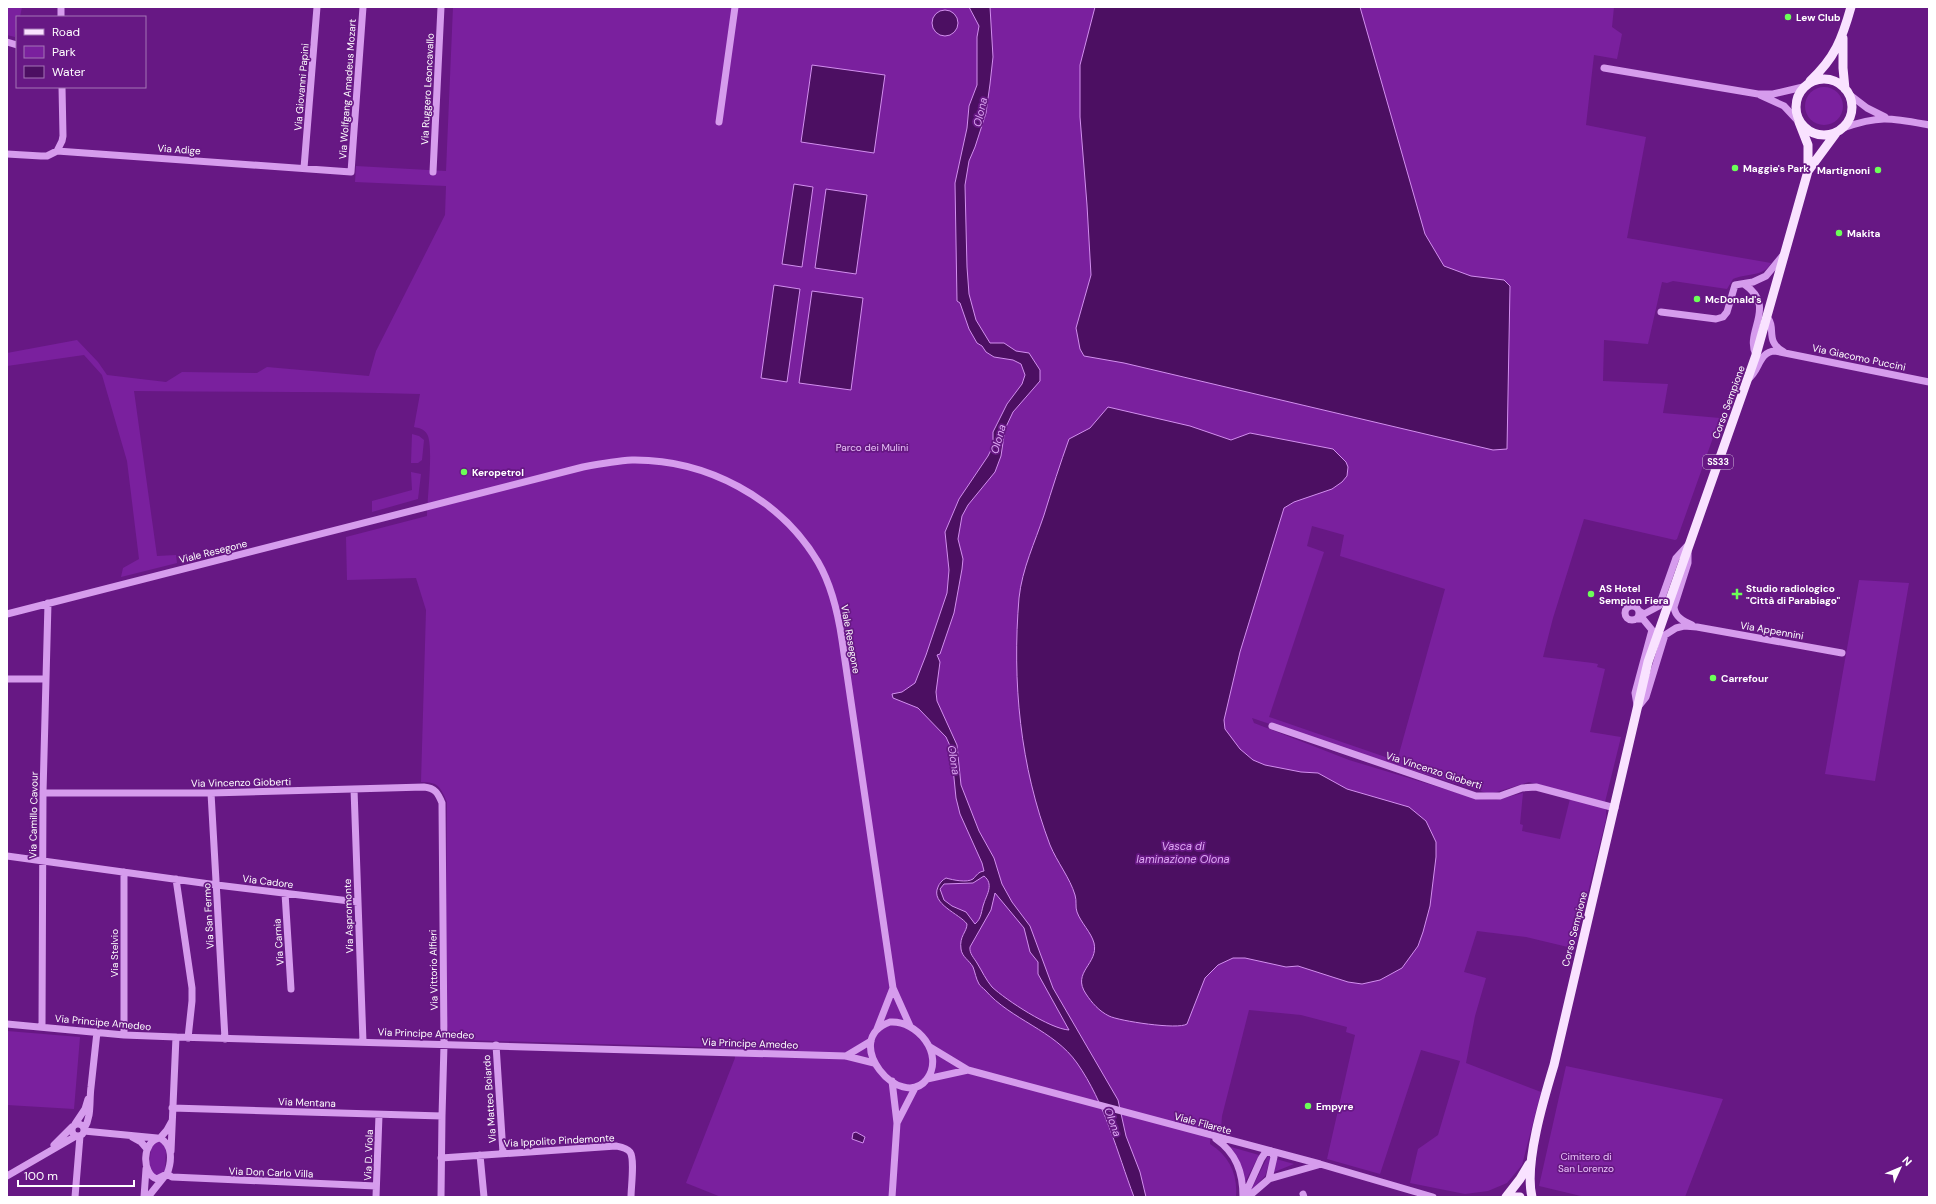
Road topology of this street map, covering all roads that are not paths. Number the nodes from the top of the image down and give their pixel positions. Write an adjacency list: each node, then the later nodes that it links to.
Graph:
1 (317, 7): 19 (street, Via Giovanni Papini)
2 (363, 7): 21 (street, Via Wolfgang Amadeus Mozart)
3 (441, 7): 22 (street, Via Ruggero Leoncavallo)
4 (735, 7): 13 (street)
5 (1851, 7): 6 (main road, SS33)
6 (1843, 36): 8 (main road, SS33); 10 (main road, SS33)
7 (1604, 68): 11 (street)
8 (1806, 85): 10 (main road); 11 (street); 14 (main road, SS33)
9 (62, 88): 17 (street)
10 (1848, 92): 12 (street); 16 (main road, SS33)
11 (1758, 94): 14 (street)
12 (1889, 118): 15 (street); 16 (street)
13 (719, 122)
14 (1799, 122): 16 (main road); 20 (main road, Corso Sempione / SS33)
15 (1929, 125)
16 (1839, 131): 20 (main road, Corso Sempione / SS33)
17 (57, 151): 18 (street, Via Adige); 19 (street, Via Adige)
18 (7, 154)
19 (304, 168): 21 (street, Via Adige)
20 (1808, 171): 23 (main road, Corso Sempione / SS33)
21 (351, 172)
22 (433, 172)
23 (1785, 254): 24 (street, Corso Sempione); 26 (main road, Corso Sempione / SS33)
24 (1744, 284): 25 (street, Corso Sempione); 28 (street, Corso Sempione)
25 (1661, 312)
26 (1767, 318): 27 (street); 28 (main road, Corso Sempione / SS33)
27 (1784, 352): 29 (street, Via Giacomo Puccini); 30 (street, Via Giacomo Puccini)
28 (1756, 355): 29 (main road, Corso Sempione / SS33)
29 (1748, 379): 31 (main road, Corso Sempione / SS33)
30 (1929, 382)
31 (1687, 546): 33 (street, Corso Sempione); 36 (street, Via Appennini); 40 (main road, Corso Sempione)
32 (48, 603): 34 (street, Viale Resegone); 39 (street, Via Camillo Cavour); 54 (street, Viale Resegone)
33 (1639, 611): 35 (street); 35 (street, Corso Sempione)
34 (7, 614)
35 (1636, 619): 40 (street, Corso Sempione)
36 (1698, 627): 37 (street, Via Appennini); 40 (street, Via Appennini)
37 (1842, 653)
38 (7, 679): 39 (street)
39 (46, 679): 43 (street, Via Camillo Cavour)
40 (1637, 707): 46 (main road, Corso Sempione)
41 (1272, 726): 46 (street, Via Vincenzo Gioberti)
42 (354, 789): 44 (street, Via Vincenzo Gioberti); 45 (street, Via Vincenzo Gioberti); 53 (street, Via Aspromonte)
43 (43, 793): 44 (street, Via Vincenzo Gioberti); 48 (street, Via Camillo Cavour)
44 (211, 793): 51 (street, Via San Fermo)
45 (438, 793): 67 (street, Via Vittorio Alfieri)
46 (1614, 808): 93 (main road, Corso Sempione)
47 (7, 856): 48 (street, Via Cadore)
48 (43, 861): 49 (street, Via Cadore); 58 (street, Via Camillo Cavour)
49 (124, 872): 50 (street, Via Cadore); 61 (street, Via Stelvio)
50 (176, 879): 51 (street, Via Cadore); 63 (street)
51 (217, 885): 52 (street, Via Cadore); 64 (street, Via San Fermo)
52 (285, 893): 53 (street, Via Cadore); 55 (street, Via Carnia)
53 (358, 902): 66 (street, Via Aspromonte)
54 (893, 988): 57 (street, Viale Resegone); 59 (street)
55 (291, 989)
56 (7, 1024): 58 (street, Via Principe Amedeo)
57 (910, 1026): 59 (street); 69 (street)
58 (42, 1027): 60 (street, Via Principe Amedeo)
59 (876, 1030): 65 (street)
60 (97, 1032): 61 (street, Via Principe Amedeo); 76 (street)
61 (124, 1035): 62 (street, Via Principe Amedeo)
62 (176, 1037): 63 (street, Via Principe Amedeo); 77 (street)
63 (188, 1038): 64 (street, Via Principe Amedeo)
64 (225, 1038): 66 (street, Via Principe Amedeo)
65 (871, 1041): 70 (street); 71 (street)
66 (363, 1042): 67 (street, Via Principe Amedeo)
67 (444, 1045): 68 (street, Via Principe Amedeo); 79 (street, Via Vittorio Alfieri)
68 (496, 1045): 70 (street, Via Principe Amedeo); 91 (street, Via Matteo Boiardo)
69 (930, 1047): 72 (street, Viale Filarete); 73 (street)
70 (846, 1056): 71 (street, Via Principe Amedeo)
71 (874, 1064): 74 (street)
72 (968, 1070): 73 (street, Viale Filarete); 85 (street, Viale Filarete)
73 (926, 1079): 75 (street)
74 (892, 1081): 75 (street); 81 (street)
75 (915, 1088): 81 (street)
76 (91, 1089): 82 (street); 83 (street)
77 (172, 1108): 78 (street, Via Mentana); 80 (street)
78 (379, 1115): 79 (street, Via Mentana); 100 (street, Via D. Viola)
79 (442, 1116): 94 (street, Via Vittorio Alfieri)
80 (172, 1121): 86 (street); 88 (street)
81 (897, 1123): 108 (street)
82 (74, 1126): 83 (street); 83 (street); 90 (street)
83 (81, 1133): 84 (street); 90 (street); 101 (street)
84 (131, 1136): 86 (street); 87 (street)
85 (1212, 1136): 89 (street, Viale Filarete); 109 (street)
86 (158, 1138): 87 (street); 88 (street)
87 (148, 1149): 96 (street)
88 (171, 1151): 97 (street)
89 (1271, 1151): 95 (street, Viale Filarete); 99 (street); 109 (street)
90 (47, 1152): 98 (street)
91 (503, 1153): 92 (street, Via Ippolito Pindemonte); 107 (street, Via Ippolito Pindemonte)
92 (480, 1155): 94 (street, Via Ippolito Pindemonte); 106 (street)
93 (1532, 1156): 112 (main road, Corso Sempione); 114 (main road, Corso Sempione)
94 (442, 1158): 105 (street, Via Vittorio Alfieri)
95 (1320, 1164): 99 (street); 111 (street, Viale Filarete)
96 (146, 1169): 97 (street, Via Don Carlo Villa); 102 (street)
97 (165, 1175): 100 (street, Via Don Carlo Villa); 103 (street)
98 (7, 1176)
99 (1269, 1179): 110 (street)
100 (376, 1186): 104 (street, Via D. Viola)
101 (75, 1197)
102 (144, 1197)
103 (148, 1197)
104 (376, 1197)
105 (441, 1197)
106 (484, 1197)
107 (631, 1197)
108 (892, 1197)
109 (1244, 1197)
110 (1248, 1197)
111 (1433, 1197)
112 (1506, 1197): 113 (main road)
113 (1520, 1197)
114 (1532, 1197)

